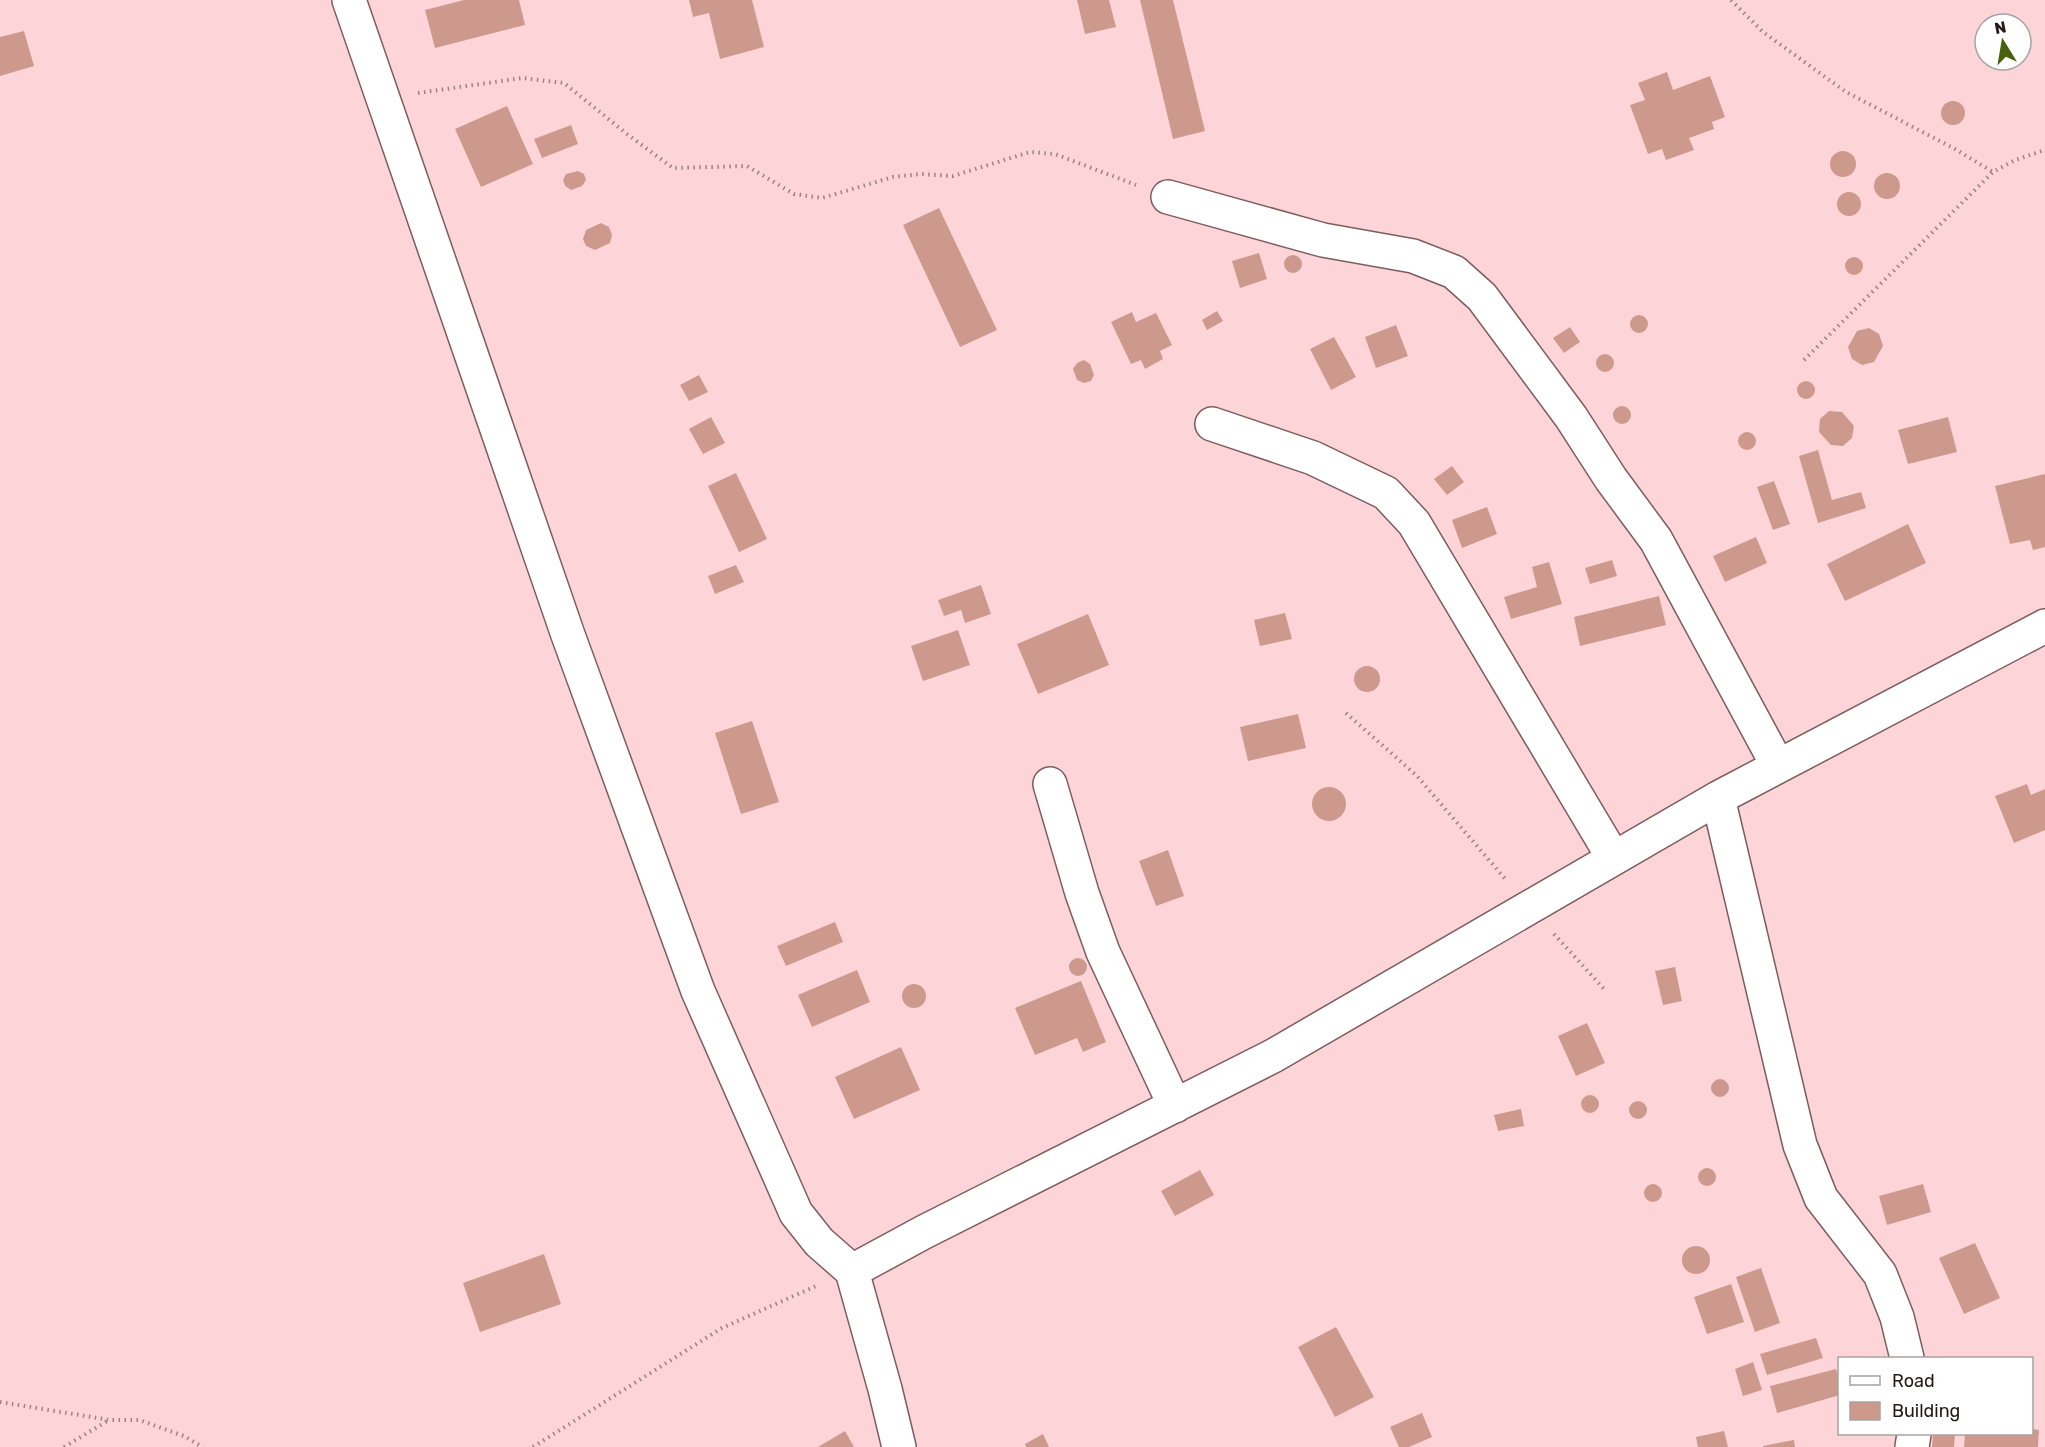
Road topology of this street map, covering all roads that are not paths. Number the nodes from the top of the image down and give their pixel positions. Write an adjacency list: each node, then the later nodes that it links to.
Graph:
1 (349, 0): 10 (street)
2 (1168, 197): 5 (street)
3 (1212, 424): 8 (street)
4 (2045, 626): 5 (street)
5 (1778, 766): 7 (street)
6 (1050, 784): 9 (street)
7 (1718, 798): 8 (street); 11 (street)
8 (1613, 857): 9 (street)
9 (1175, 1106): 10 (street)
10 (852, 1271): 12 (street)
11 (1907, 1357)
12 (899, 1447)

